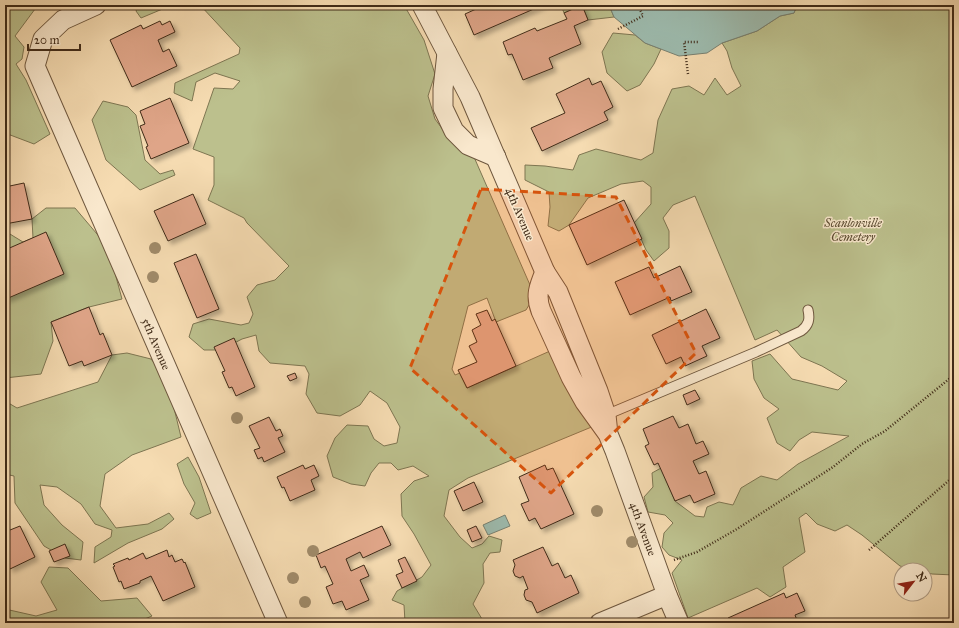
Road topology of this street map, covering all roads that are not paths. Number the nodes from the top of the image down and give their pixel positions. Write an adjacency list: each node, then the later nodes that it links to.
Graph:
1 (96, 5): 12 (street, 5th Avenue)
2 (422, 5): 3 (street, 4th Avenue)
3 (447, 54): 4 (street, 4th Avenue); 4 (street)
4 (496, 157): 5 (street, 4th Avenue)
5 (545, 272): 7 (street, 4th Avenue); 8 (street, 4th Avenue)
6 (808, 310): 9 (lane)
7 (572, 329): 8 (street); 9 (street, 4th Avenue)
8 (552, 336): 10 (street, 4th Avenue)
9 (606, 415): 10 (street, 4th Avenue)
10 (608, 434): 11 (street, 4th Avenue)
11 (667, 595): 13 (street); 14 (street, 4th Avenue)
12 (278, 623)
13 (600, 623)
14 (679, 623)

